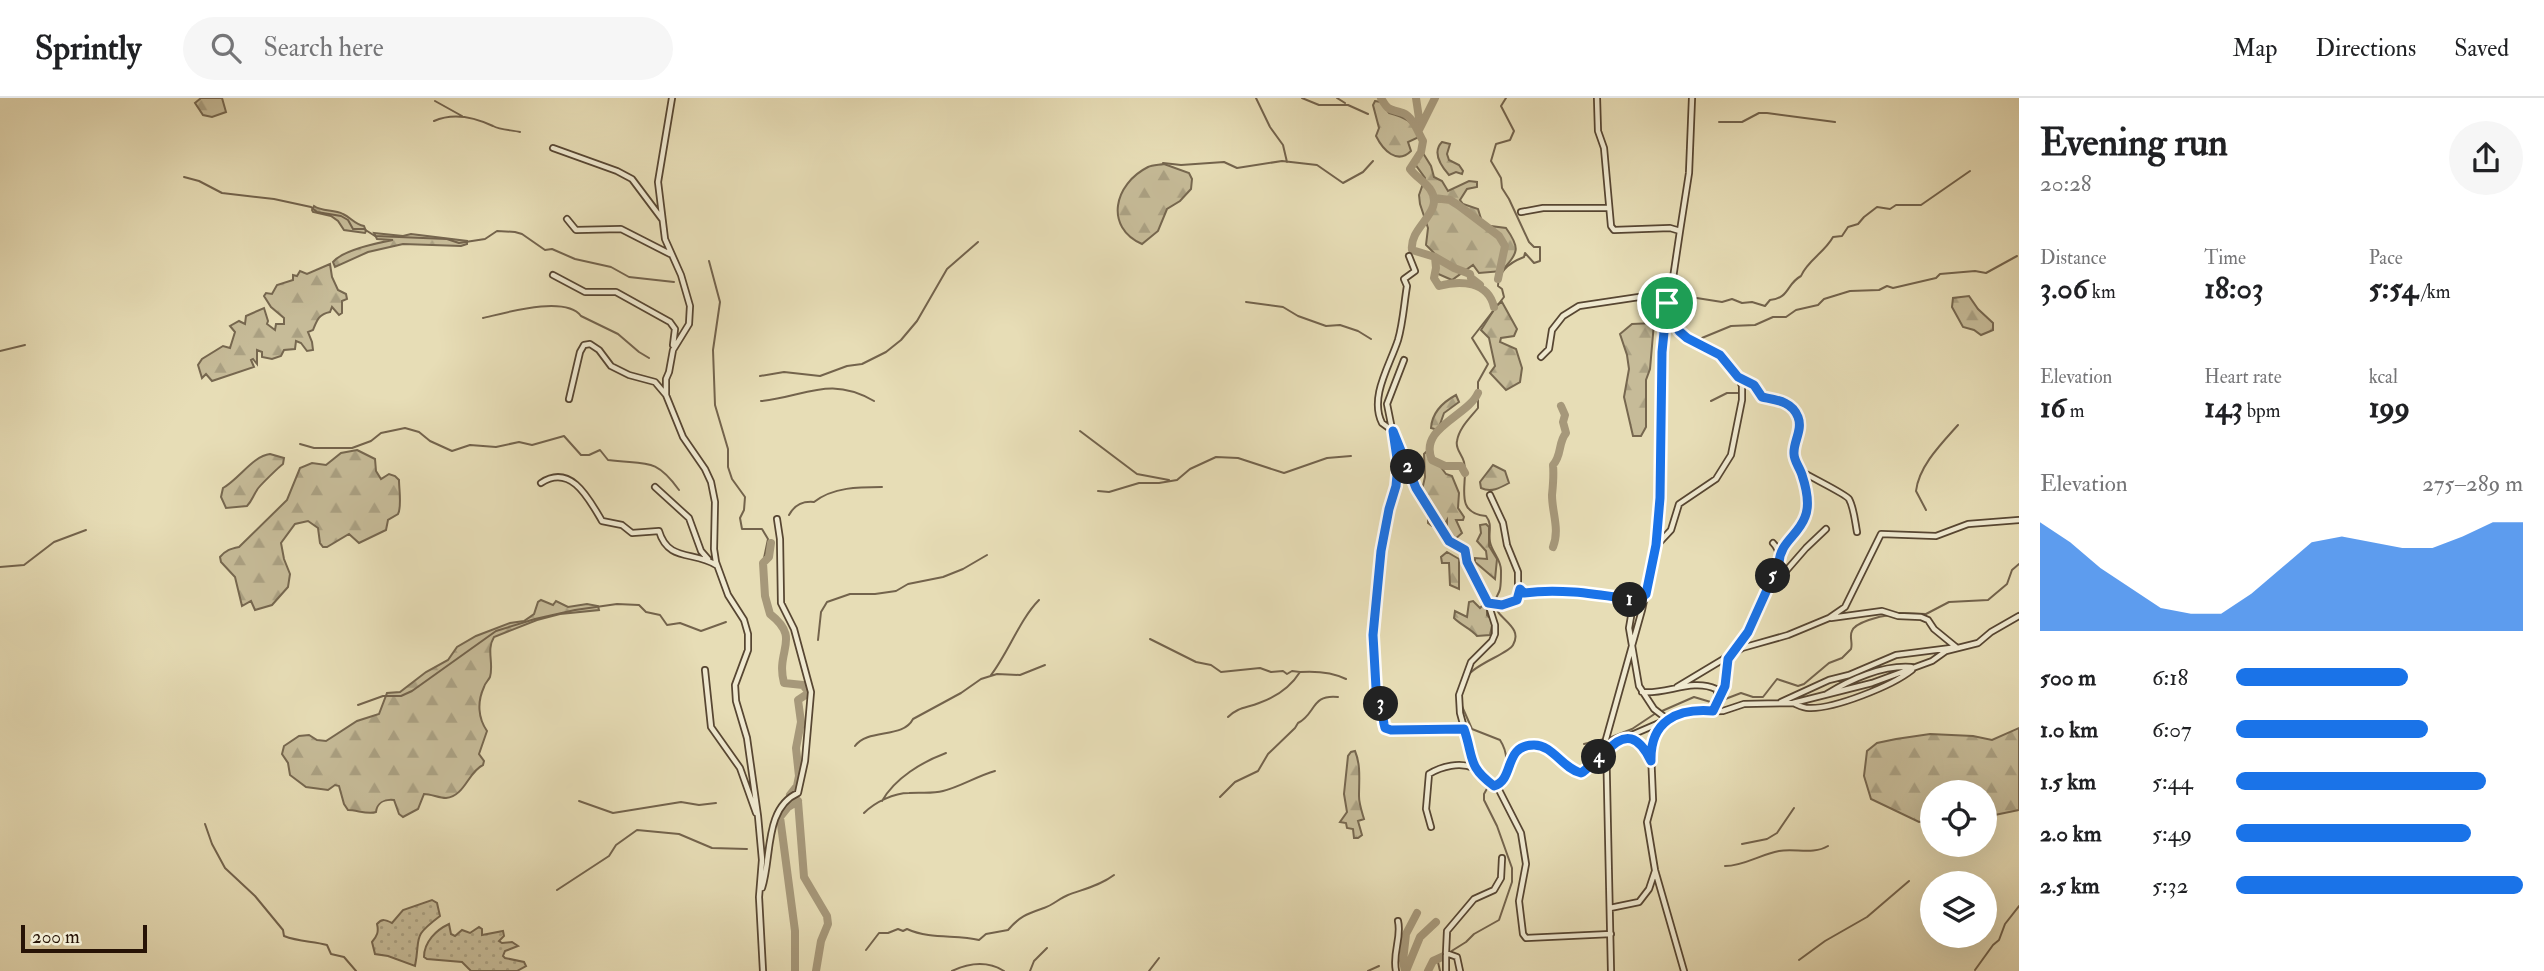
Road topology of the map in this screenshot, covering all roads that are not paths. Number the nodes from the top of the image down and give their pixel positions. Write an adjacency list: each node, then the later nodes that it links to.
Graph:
1 (672, 98): 8 (street)
2 (1597, 98): 5 (street)
3 (1692, 98): 9 (street)
4 (553, 148): 8 (street)
5 (1608, 208): 6 (street); 9 (street)
6 (1521, 212)
7 (567, 219): 10 (street)
8 (662, 220): 10 (street)
9 (1680, 231): 13 (street)
10 (671, 255): 14 (street)
11 (1409, 256): 20 (street)
12 (553, 275): 14 (street)
13 (1667, 303): 15 (street); 17 (street); 30 (street)
14 (673, 349): 18 (street)
15 (1541, 357)
16 (1404, 360): 20 (street)
17 (1738, 377): 21 (street); 30 (street)
18 (666, 395): 19 (street); 33 (street)
19 (569, 398)
20 (1393, 430): 37 (street); 53 (street)
21 (1800, 470): 28 (street); 31 (street)
22 (541, 483): 32 (street)
23 (656, 487): 32 (street)
24 (1490, 495): 34 (street)
25 (777, 519): 63 (street)
26 (2019, 520): 40 (street)
27 (1826, 529): 36 (street)
28 (1857, 532)
29 (1773, 543): 31 (street)
30 (1656, 545): 35 (street)
31 (1779, 554): 36 (street)
32 (708, 560): 33 (street)
33 (717, 566): 59 (street)
34 (1520, 589): 37 (street); 38 (street)
35 (1646, 594): 38 (street); 41 (street)
36 (1763, 597): 43 (street)
37 (1488, 603): 53 (street)
38 (1633, 605): 41 (street)
39 (2019, 616): 42 (street)
40 (1829, 618): 42 (street); 43 (street)
41 (1633, 644): 47 (street); 55 (street)
42 (1956, 647): 44 (street); 49 (street)
43 (1730, 656): 46 (street); 48 (street)
44 (1915, 668): 50 (street); 50 (street)
45 (705, 670): 59 (street)
46 (1677, 687): 47 (street); 48 (street)
47 (1642, 692): 52 (street)
48 (1719, 698): 51 (street)
49 (1777, 703): 50 (street); 51 (street)
50 (1793, 703)
51 (1713, 711): 52 (street)
52 (1666, 720): 54 (street); 56 (street)
53 (1464, 729): 57 (street)
54 (1626, 737): 55 (street); 56 (street)
55 (1607, 751): 58 (street); 64 (street)
56 (1651, 761): 62 (street)
57 (1475, 768): 58 (street); 60 (street)
58 (1494, 786): 66 (street)
59 (758, 820): 63 (street)
60 (1431, 827)
61 (1502, 858): 67 (street)
62 (1655, 870): 64 (street); 73 (street)
63 (759, 895): 68 (street)
64 (1610, 908): 66 (street)
65 (1398, 920): 69 (street)
66 (1611, 934): 72 (street)
67 (1446, 953): 70 (street); 71 (street)
68 (763, 971)
69 (1395, 971)
70 (1446, 971)
71 (1460, 971)
72 (1611, 971)
73 (1684, 971)

